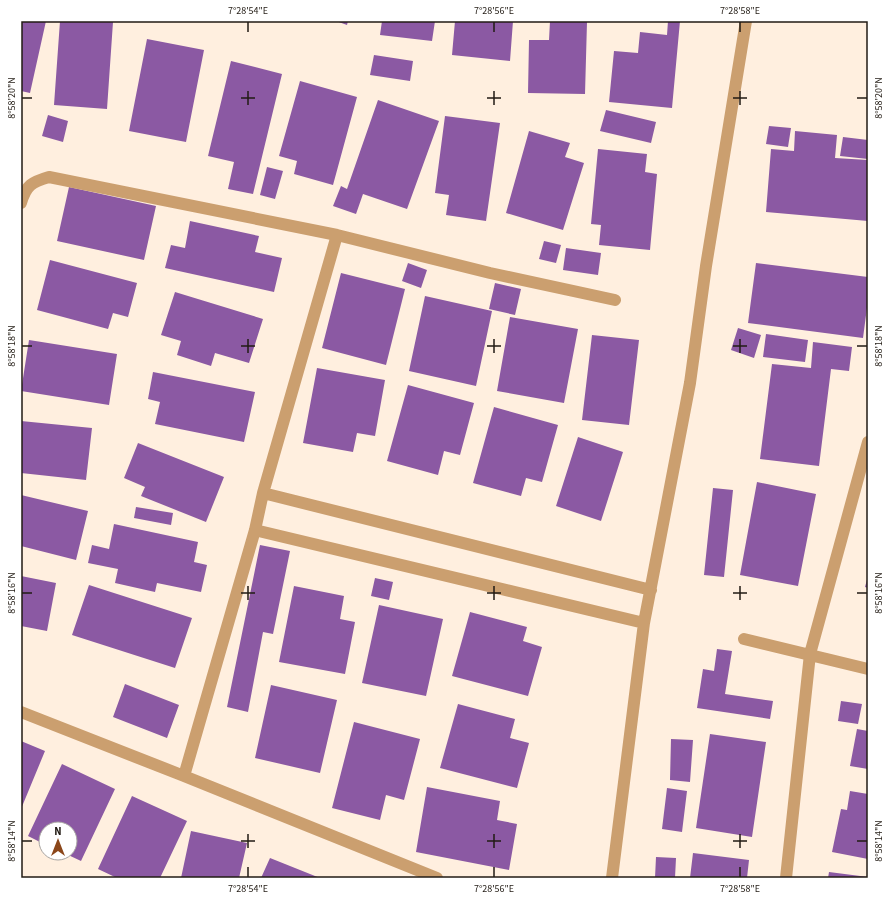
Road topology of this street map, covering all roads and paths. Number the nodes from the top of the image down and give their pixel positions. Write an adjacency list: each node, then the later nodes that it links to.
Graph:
1 (746, 21): 8 (street)
2 (21, 203): 3 (street)
3 (337, 235): 4 (street); 6 (street)
4 (615, 300)
5 (868, 442): 11 (street)
6 (262, 493): 7 (street); 8 (street)
7 (255, 530): 9 (street); 14 (street)
8 (651, 590): 9 (street)
9 (644, 623): 16 (street)
10 (744, 639): 11 (street)
11 (810, 654): 12 (street); 17 (street)
12 (868, 668)
13 (21, 712): 14 (street)
14 (184, 776): 15 (street)
15 (437, 878)
16 (612, 878)
17 (786, 878)

